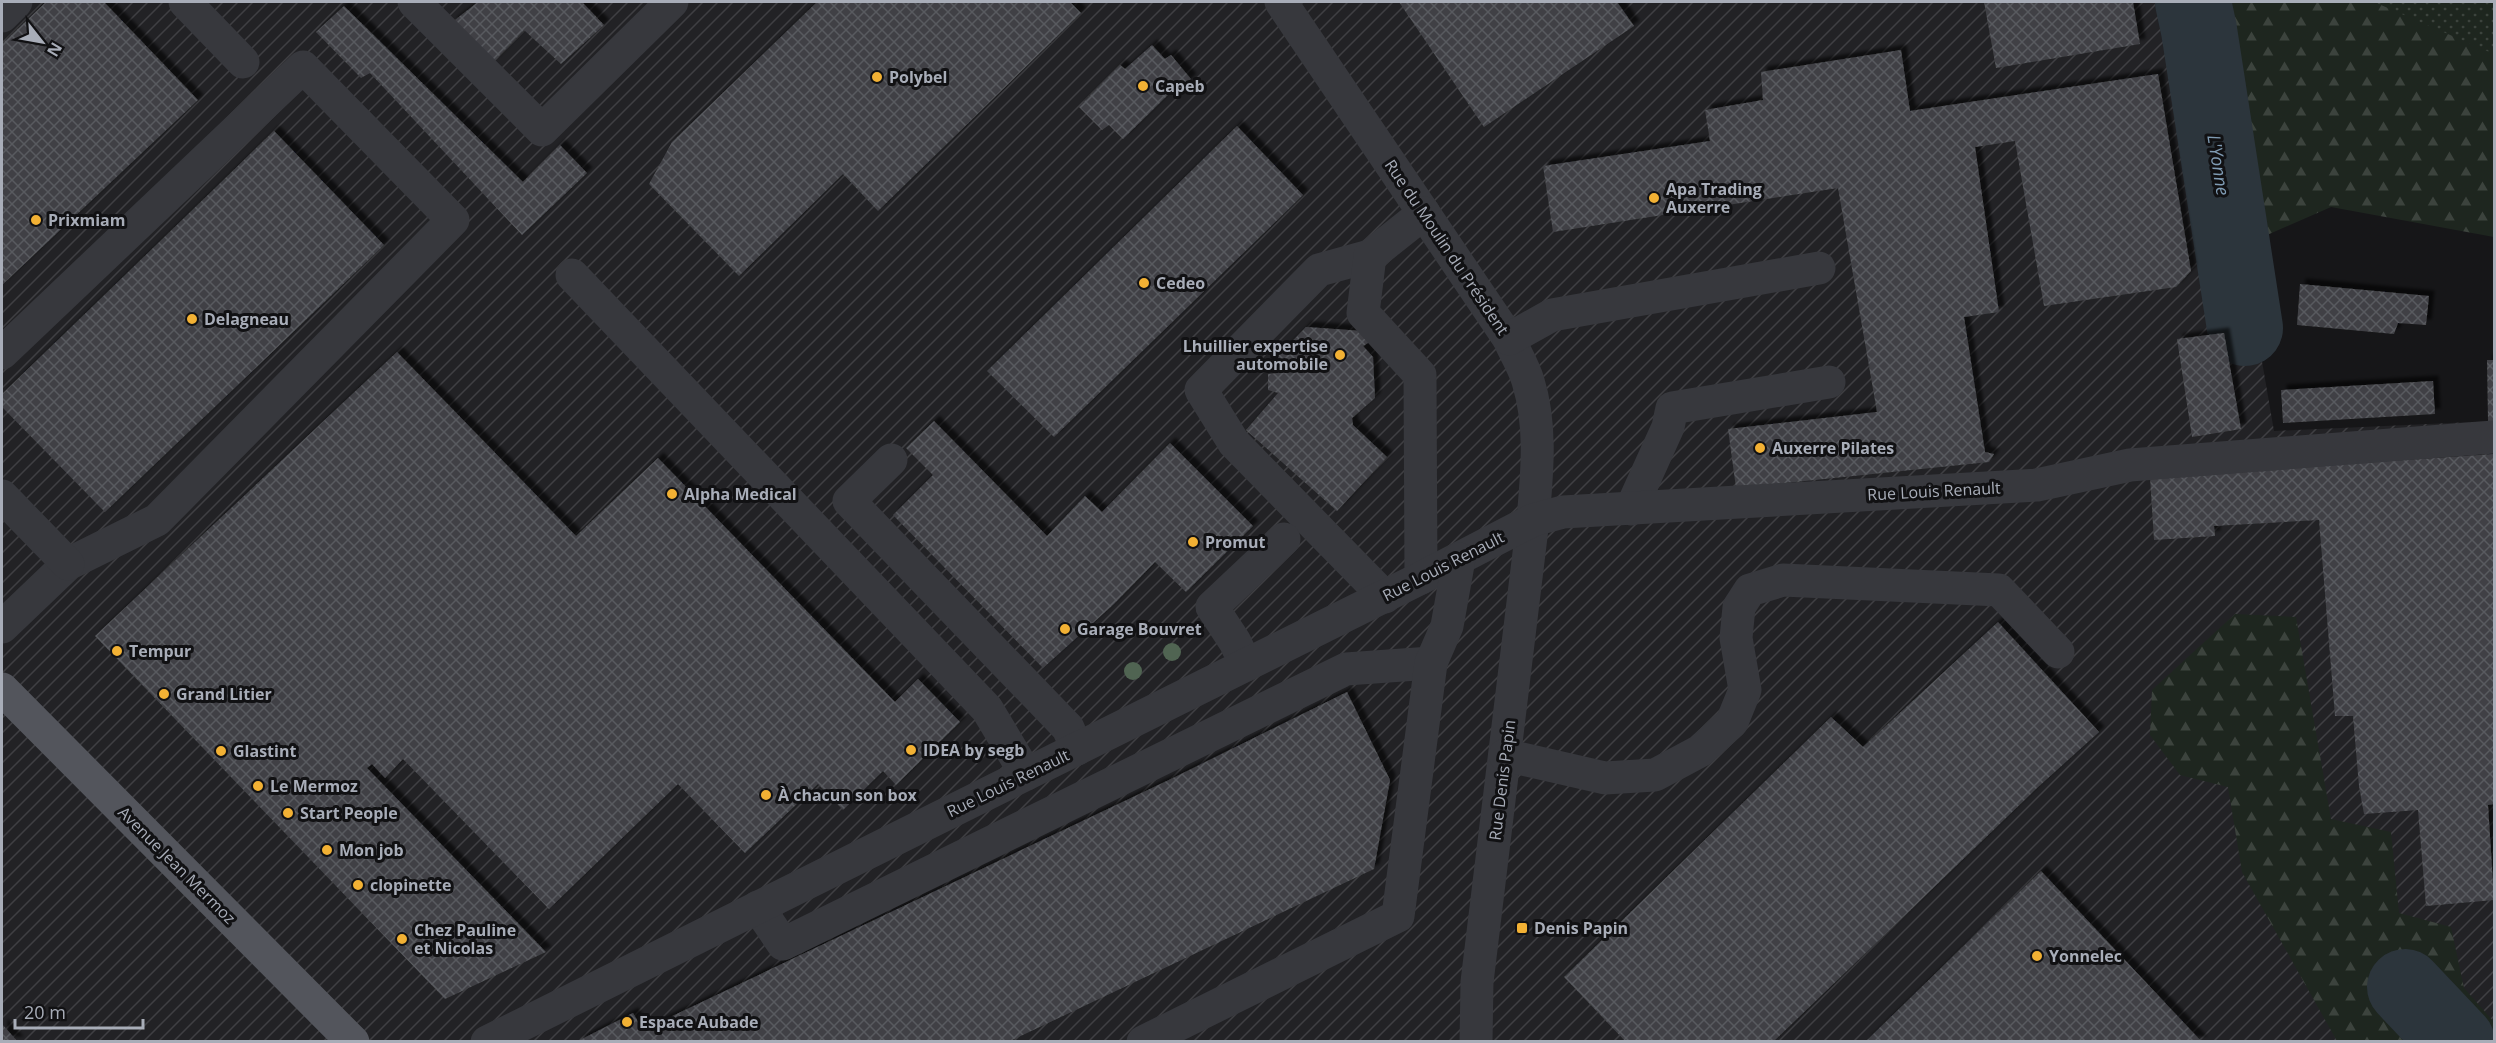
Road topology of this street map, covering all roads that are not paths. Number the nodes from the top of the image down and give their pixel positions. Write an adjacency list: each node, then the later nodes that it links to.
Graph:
1 (16, 2): 6 (street)
2 (185, 2): 7 (street)
3 (414, 2): 4 (street)
4 (672, 2)
5 (1281, 2): 8 (street, Rue du Moulin du Président)
6 (2, 16)
7 (243, 62)
8 (1424, 213): 9 (street); 12 (street, Rue du Moulin du Président)
9 (1370, 256): 23 (street); 24 (street)
10 (1820, 268): 12 (street)
11 (572, 275): 32 (street)
12 (1509, 339): 19 (street, Rue du Moulin du Président)
13 (2, 352): 22 (street)
14 (1829, 382): 18 (street)
15 (2494, 437): 18 (street, Rue Louis Renault)
16 (891, 460): 30 (street)
17 (2, 496): 22 (street)
18 (1631, 508): 19 (street, Rue Louis Renault)
19 (1533, 520): 21 (street, Rue Louis Renault); 31 (street, Rue Denis Papin)
20 (1284, 539): 28 (street)
21 (1459, 559): 23 (street, Rue Louis Renault); 27 (street)
22 (68, 564): 25 (street)
23 (1421, 578): 24 (street, Rue Louis Renault)
24 (1385, 597): 28 (street, Rue Louis Renault)
25 (2, 627)
26 (2058, 652): 31 (street)
27 (1431, 663): 33 (street); 36 (street)
28 (1246, 665): 30 (street, Rue Louis Renault)
29 (2, 689): 34 (main road, Avenue Jean Mermoz)
30 (1077, 749): 32 (street, Rue Louis Renault)
31 (1505, 755): 37 (street, Rue Denis Papin)
32 (1026, 774): 33 (street, Rue Louis Renault)
33 (758, 907): 35 (street, Rue Louis Renault)
34 (353, 1041)
35 (487, 1041)
36 (1143, 1041)
37 (1476, 1041)

